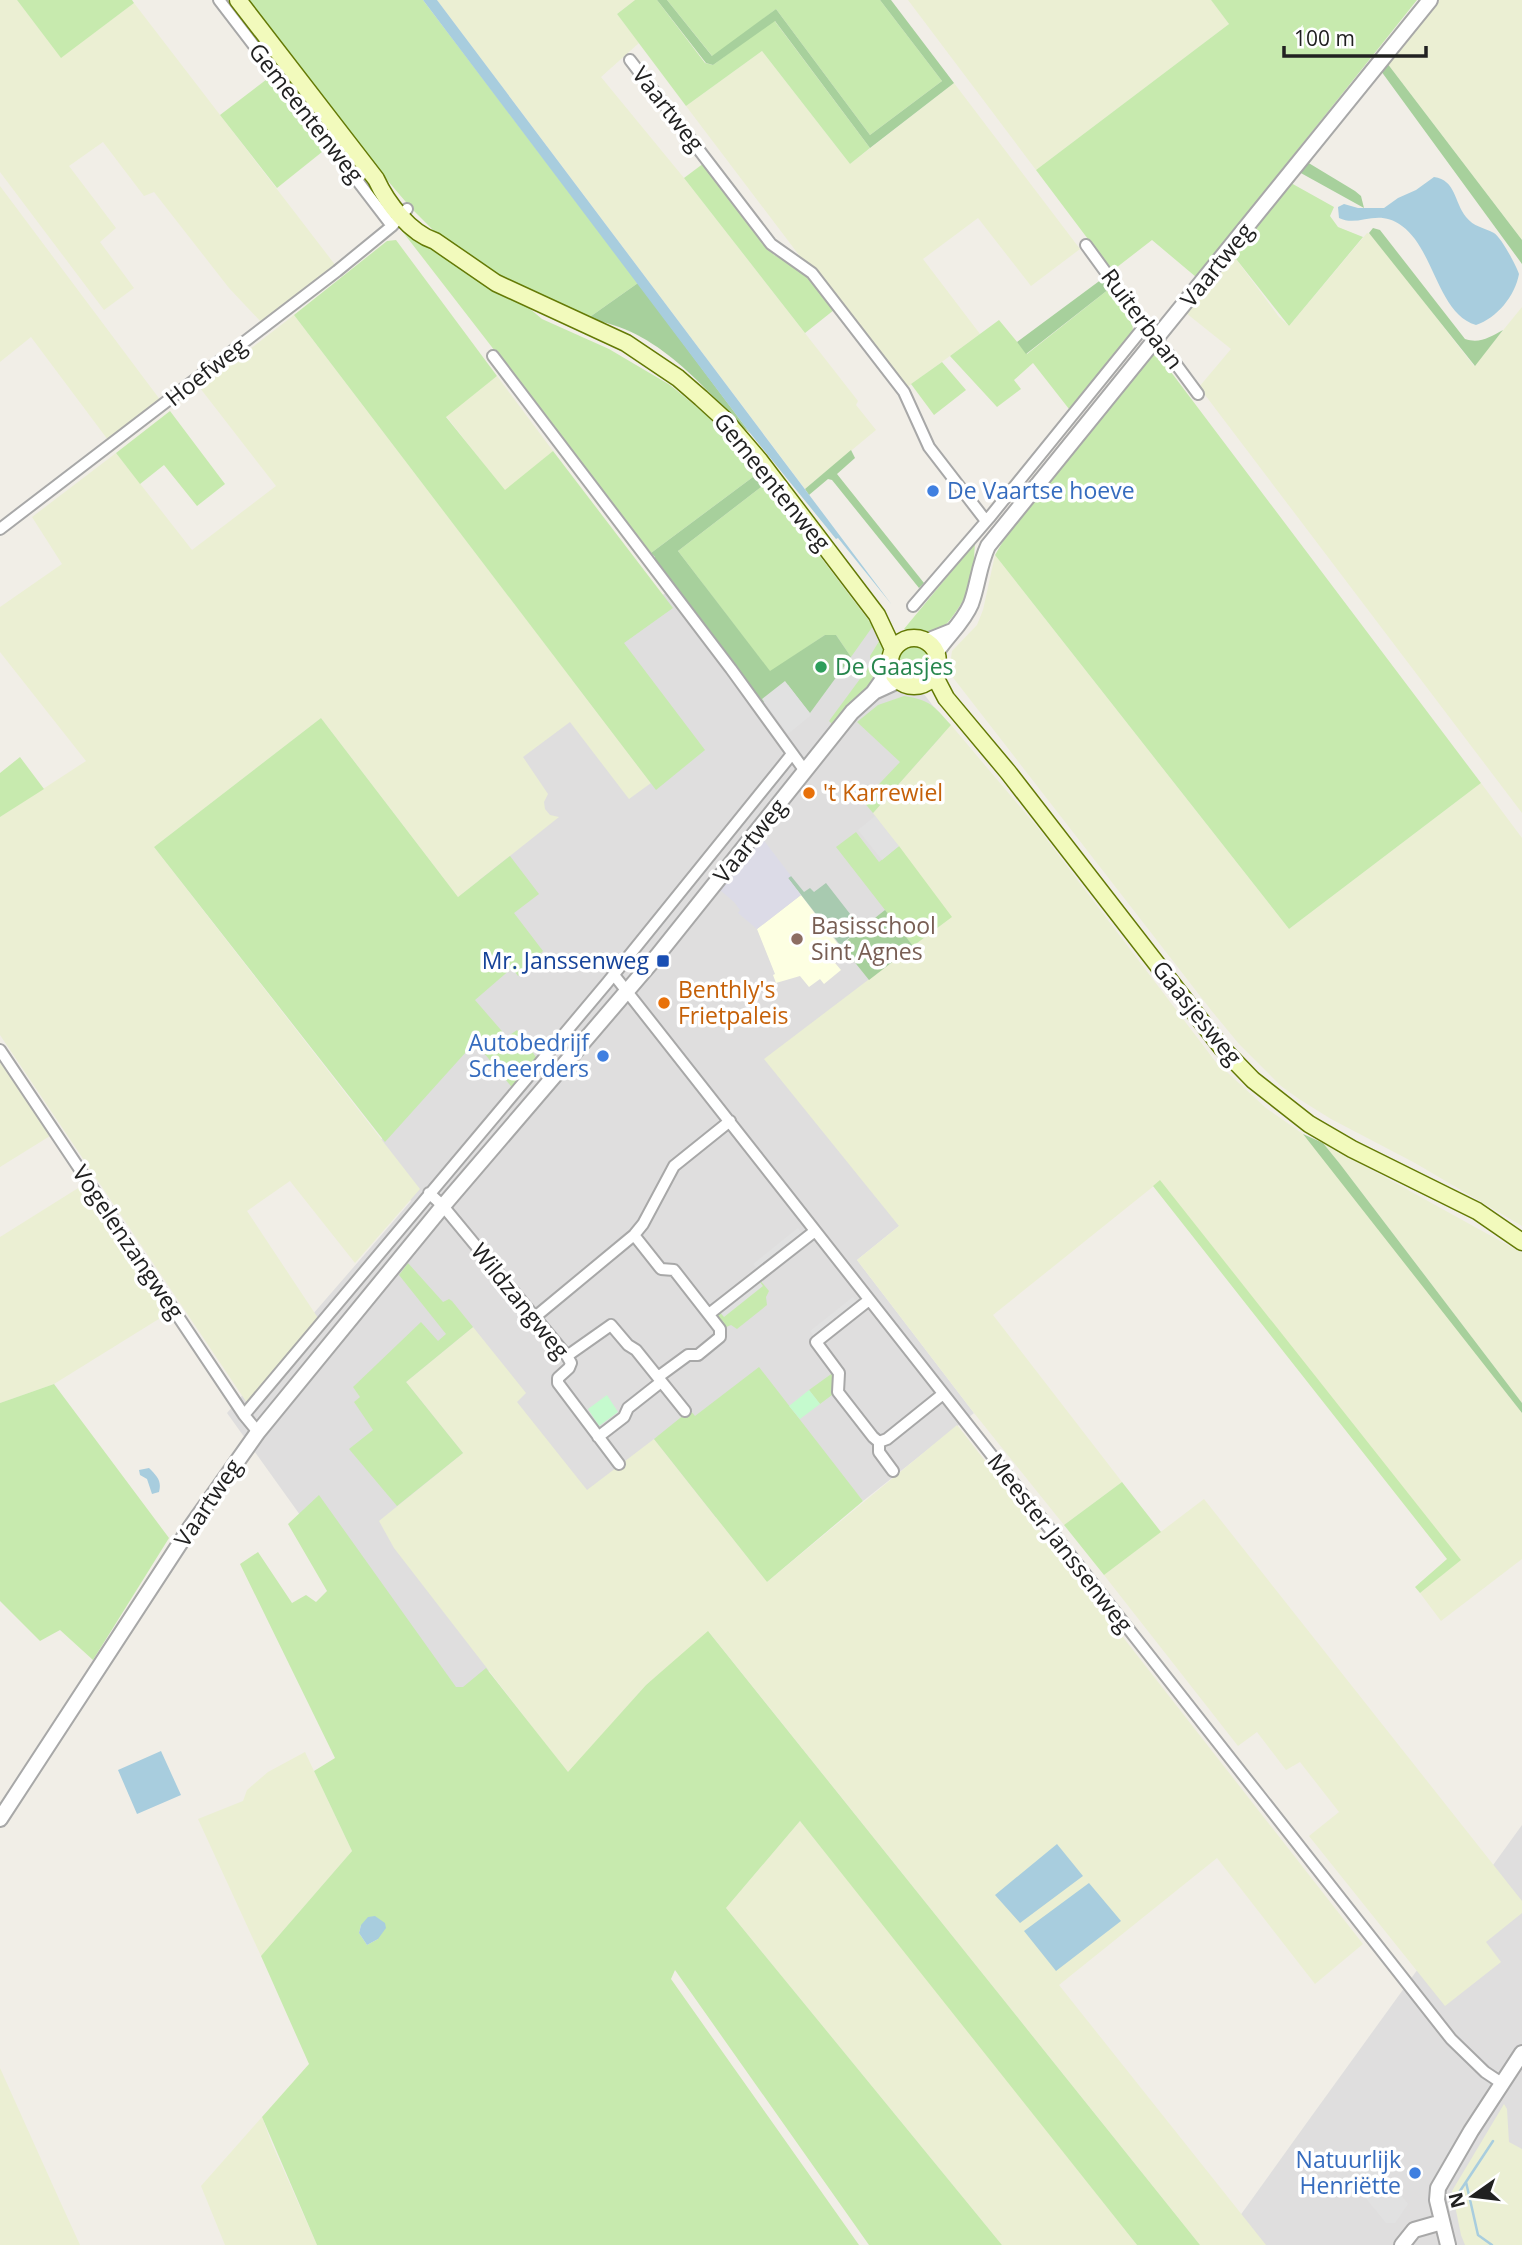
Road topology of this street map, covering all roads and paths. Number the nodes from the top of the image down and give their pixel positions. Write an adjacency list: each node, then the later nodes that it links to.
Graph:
1 (219, 0): 5 (street, Gemeentenweg)
2 (238, 0): 5 (main road, Gemeentenweg)
3 (1430, 0): 8 (street, Vaartweg)
4 (630, 60): 11 (street, Vaartweg)
5 (401, 217): 13 (street, Hoefweg); 15 (main road, Gemeentenweg)
6 (1086, 245): 7 (street, Ruiterbaan)
7 (1143, 328): 8 (street, Ruiterbaan); 11 (street)
8 (1155, 341): 10 (street, Ruiterbaan); 12 (street, Vaartweg)
9 (493, 356): 19 (street)
10 (1198, 394)
11 (988, 519): 12 (street, Vaartweg); 14 (street)
12 (1002, 528): 16 (street, Vaartweg)
13 (0, 529)
14 (913, 606)
15 (899, 644): 16 (main road); 17 (main road)
16 (931, 647): 18 (main road)
17 (894, 675): 18 (main road); 20 (street, Vaartweg)
18 (929, 680): 29 (main road, Gaasjesweg)
19 (792, 754): 20 (street); 21 (street, Vaartweg)
20 (805, 771): 22 (street, Vaartweg)
21 (614, 975): 22 (street); 25 (street, Vaartweg)
22 (628, 990): 24 (street, Meester Janssenweg); 26 (street, Vaartweg)
23 (0, 1050): 37 (street, Vogelenzangweg)
24 (730, 1121): 27 (street, Meester Janssenweg); 28 (street)
25 (429, 1193): 26 (street); 37 (street, Vaartweg)
26 (443, 1206): 32 (street, Wildzangweg); 38 (street, Vaartweg)
27 (815, 1230): 30 (street, Meester Janssenweg); 31 (street)
28 (634, 1236): 31 (street); 32 (street)
29 (1522, 1242)
30 (869, 1300): 35 (street, Meester Janssenweg); 40 (street)
31 (709, 1314): 34 (street)
32 (535, 1317): 33 (street, Wildzangweg)
33 (567, 1356): 34 (street); 39 (street, Wildzangweg)
34 (660, 1380): 36 (street); 39 (street)
35 (943, 1394): 40 (street); 45 (street, Meester Janssenweg)
36 (685, 1412)
37 (244, 1415): 38 (street, Vogelenzangweg)
38 (258, 1432): 43 (street, Vaartweg)
39 (598, 1437): 41 (street, Wildzangweg)
40 (879, 1442): 42 (street)
41 (619, 1464)
42 (893, 1471)
43 (0, 1819)
44 (1522, 2053): 45 (street)
45 (1503, 2084): 46 (street)
46 (1442, 2222): 47 (street); 48 (street)
47 (1402, 2245)
48 (1448, 2245)

